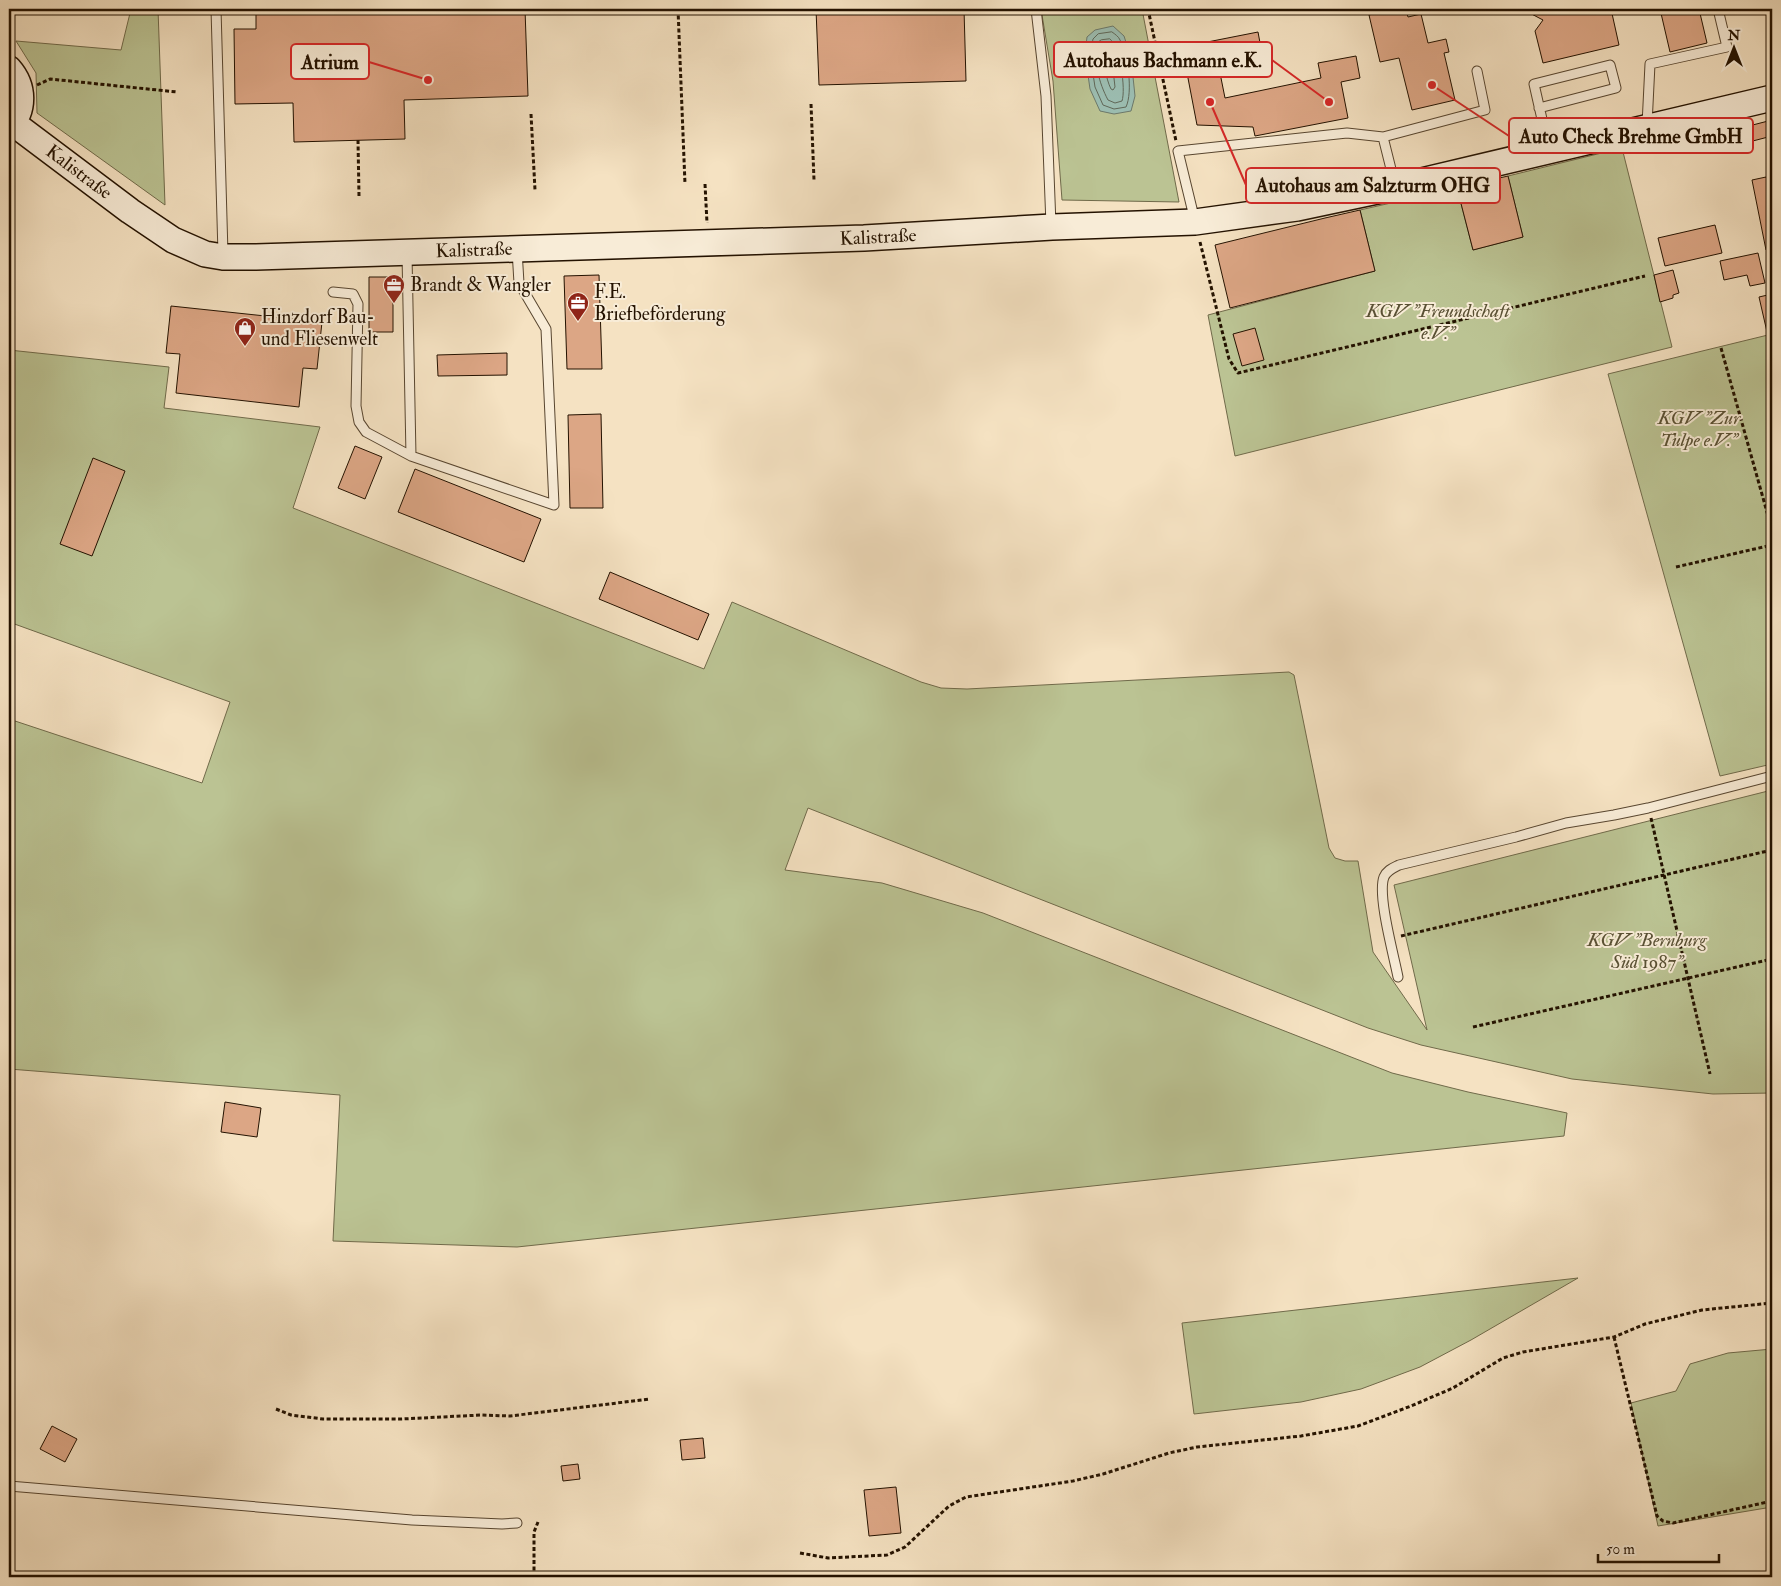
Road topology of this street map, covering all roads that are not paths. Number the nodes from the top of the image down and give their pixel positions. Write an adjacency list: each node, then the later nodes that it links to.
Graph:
1 (216, 9): 17 (lane)
2 (1036, 9): 14 (lane)
3 (1718, 9): 9 (lane)
4 (9, 68): 8 (street)
5 (1477, 71): 10 (lane)
6 (1772, 98): 9 (street, Kalistraße)
7 (1539, 108): 7 (lane); 11 (lane)
8 (11, 125): 17 (street, Kalistraße)
9 (1647, 127): 11 (street, Kalistraße)
10 (1383, 137): 12 (lane); 13 (lane)
11 (1549, 151): 12 (street, Kalistraße)
12 (1396, 187): 13 (street, Kalistraße)
13 (1195, 222): 14 (street, Kalistraße)
14 (1052, 227): 15 (street, Kalistraße)
15 (517, 249): 16 (street, Kalistraße); 19 (lane)
16 (407, 252): 17 (street, Kalistraße); 19 (lane)
17 (223, 257)
18 (333, 292): 19 (lane)
19 (411, 456)
20 (1772, 776): 21 (lane)
21 (1398, 977)
22 (9, 1486): 23 (lane)
23 (517, 1523)

